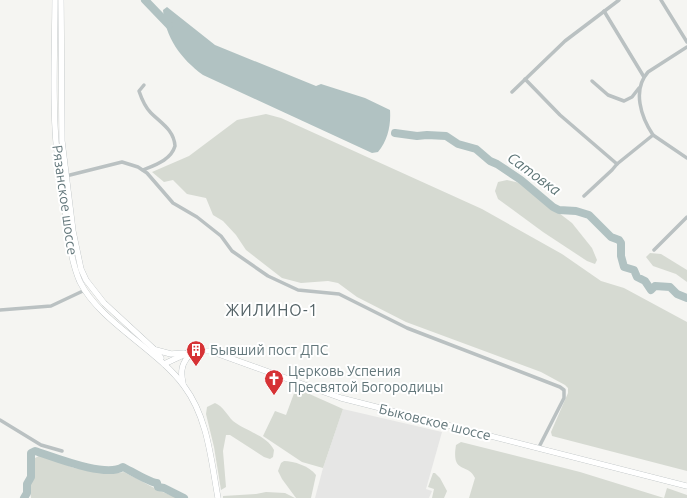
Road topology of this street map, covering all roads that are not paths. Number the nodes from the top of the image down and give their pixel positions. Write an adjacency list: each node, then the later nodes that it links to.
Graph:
1 (55, 0): 22 (main road, Рязанское шоссе)
2 (61, 0): 18 (main road, Рязанское шоссе)
3 (619, 0): 5 (street)
4 (661, 0): 6 (street)
5 (604, 11): 8 (street); 9 (street)
6 (687, 42)
7 (687, 47): 8 (street)
8 (644, 77): 12 (street)
9 (525, 79): 13 (street); 16 (street)
10 (592, 81): 12 (street)
11 (144, 85): 17 (street)
12 (640, 87): 14 (street)
13 (512, 92)
14 (653, 135): 15 (street); 16 (street)
15 (686, 156)
16 (617, 164): 19 (street)
17 (143, 170): 18 (street); 29 (street)
18 (66, 176): 24 (main road, Рязанское шоссе)
19 (584, 196)
20 (687, 217): 21 (street)
21 (654, 250)
22 (85, 290): 23 (street); 26 (main road, Рязанское шоссе)
23 (0, 310)
24 (155, 350): 25 (main road); 26 (main road, Рязанское шоссе)
25 (192, 351): 26 (main road, Быковское шоссе); 27 (main road); 29 (main road, Быковское шоссе)
26 (164, 364): 27 (main road, Рязанское шоссе)
27 (184, 385): 32 (main road, Рязанское шоссе)
28 (0, 420): 30 (street)
29 (539, 447): 31 (main road, Быковское шоссе)
30 (62, 451)
31 (687, 486)
32 (218, 498)

